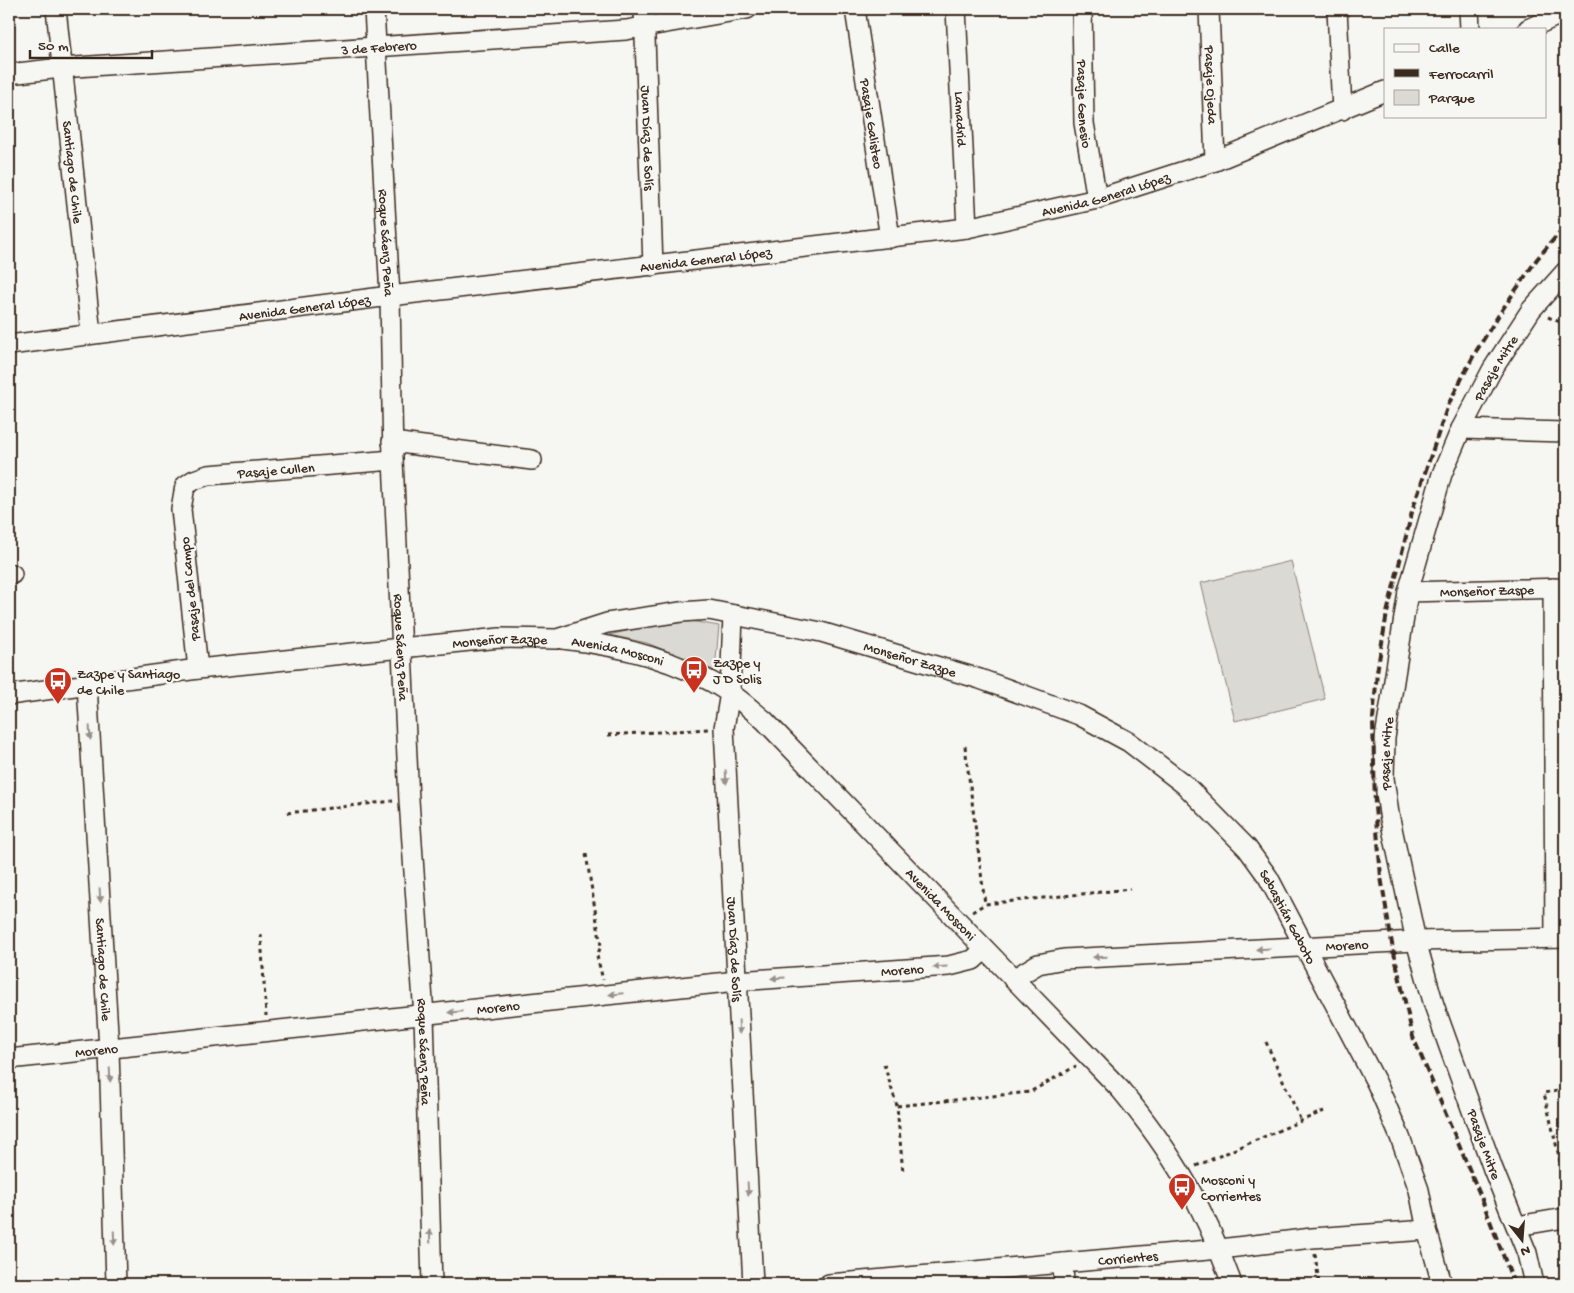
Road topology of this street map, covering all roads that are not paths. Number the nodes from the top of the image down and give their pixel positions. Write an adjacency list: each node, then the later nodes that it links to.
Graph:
1 (56, 9): 16 (street, Santiago de Chile)
2 (374, 9): 15 (street, Roque Sáenz Peña)
3 (644, 9): 12 (street, Juan Díaz de Solís)
4 (747, 9): 12 (street, 3 de Febrero)
5 (855, 9): 23 (street, Pasaje Galisteo)
6 (956, 9): 22 (street, Lamadrid)
7 (1082, 9): 21 (street, Pasaje Genesio)
8 (1209, 9): 20 (street, Pasaje Ojeda)
9 (1337, 9): 19 (street)
10 (1469, 9): 13 (street)
11 (1565, 12): 14 (street)
12 (644, 28): 15 (street, 3 de Febrero); 24 (street, Juan Díaz de Solís)
13 (1470, 28)
14 (1530, 28)
15 (376, 46): 16 (street, 3 de Febrero); 26 (street, Roque Sáenz Peña)
16 (61, 68): 17 (street, 3 de Febrero); 27 (street, Santiago de Chile)
17 (9, 74)
18 (1384, 91): 19 (street, Avenida General López)
19 (1342, 110): 20 (street, Avenida General López)
20 (1215, 160): 21 (street, Avenida General López)
21 (1096, 199): 22 (street, Avenida General López)
22 (967, 228): 23 (street, Avenida General López)
23 (890, 238): 24 (street, Avenida General López)
24 (653, 266): 26 (street, Avenida General López)
25 (1565, 272): 29 (street, Pasaje Mitre)
26 (390, 296): 27 (street, Avenida General López); 31 (street, Roque Sáenz Peña)
27 (91, 334): 28 (street, Avenida General López)
28 (9, 345)
29 (1461, 429): 30 (street); 35 (street, Pasaje Mitre)
30 (1565, 432)
31 (392, 451): 32 (street, Pasaje Cullen); 33 (street, Pasaje Cullen); 38 (street, Roque Sáenz Peña)
32 (532, 460)
33 (181, 509): 39 (street, Pasaje del Campo)
34 (1559, 588): 35 (street, Monseñor Zaspe); 44 (street)
35 (1408, 592): 45 (street, Pasaje Mitre)
36 (733, 615): 37 (street, Monseñor Zazpe); 40 (street, Monseñor Zazpe); 42 (street, Juan Díaz de Solís)
37 (557, 639): 38 (street, Monseñor Zazpe); 42 (street, Avenida Mosconi)
38 (402, 648): 39 (street, Monseñor Zazpe); 50 (street, Roque Sáenz Peña)
39 (198, 669): 41 (street, Monseñor Zazpe)
40 (980, 679): 46 (street, Sebastián Gaboto)
41 (87, 685): 43 (street, Monseñor Zazpe); 51 (street, Santiago de Chile, one-way to 51)
42 (730, 693): 47 (street, Avenida Mosconi); 49 (street, Juan Díaz de Solís, one-way to 49)
43 (9, 694)
44 (1560, 938): 45 (street, Moreno)
45 (1416, 941): 46 (street, Moreno); 54 (street, Pasaje Mitre)
46 (1303, 947): 48 (street, Moreno, one-way to 48); 55 (street, Sebastián Gaboto)
47 (984, 950): 48 (street, Avenida Mosconi); 49 (street, Moreno, one-way to 49)
48 (1013, 979): 56 (street, Avenida Mosconi)
49 (737, 981): 50 (street, Moreno, one-way to 50); 60 (street, Juan Díaz de Solís, one-way to 60)
50 (424, 1016): 51 (street, Moreno); 59 (street, Roque Sáenz Peña, one-way to 50)
51 (109, 1049): 52 (street, Moreno); 58 (street, Santiago de Chile, one-way to 58)
52 (9, 1059)
53 (1565, 1218): 54 (street)
54 (1517, 1226): 65 (street, Pasaje Mitre)
55 (1427, 1230): 56 (street, Corrientes); 64 (street, Sebastián Gaboto)
56 (1220, 1249): 57 (street, Corrientes); 63 (street, Avenida Mosconi)
57 (1064, 1263): 61 (street, Corrientes); 62 (street)
58 (116, 1284)
59 (432, 1284)
60 (754, 1284)
61 (830, 1284)
62 (1064, 1284)
63 (1232, 1284)
64 (1442, 1284)
65 (1534, 1284)

